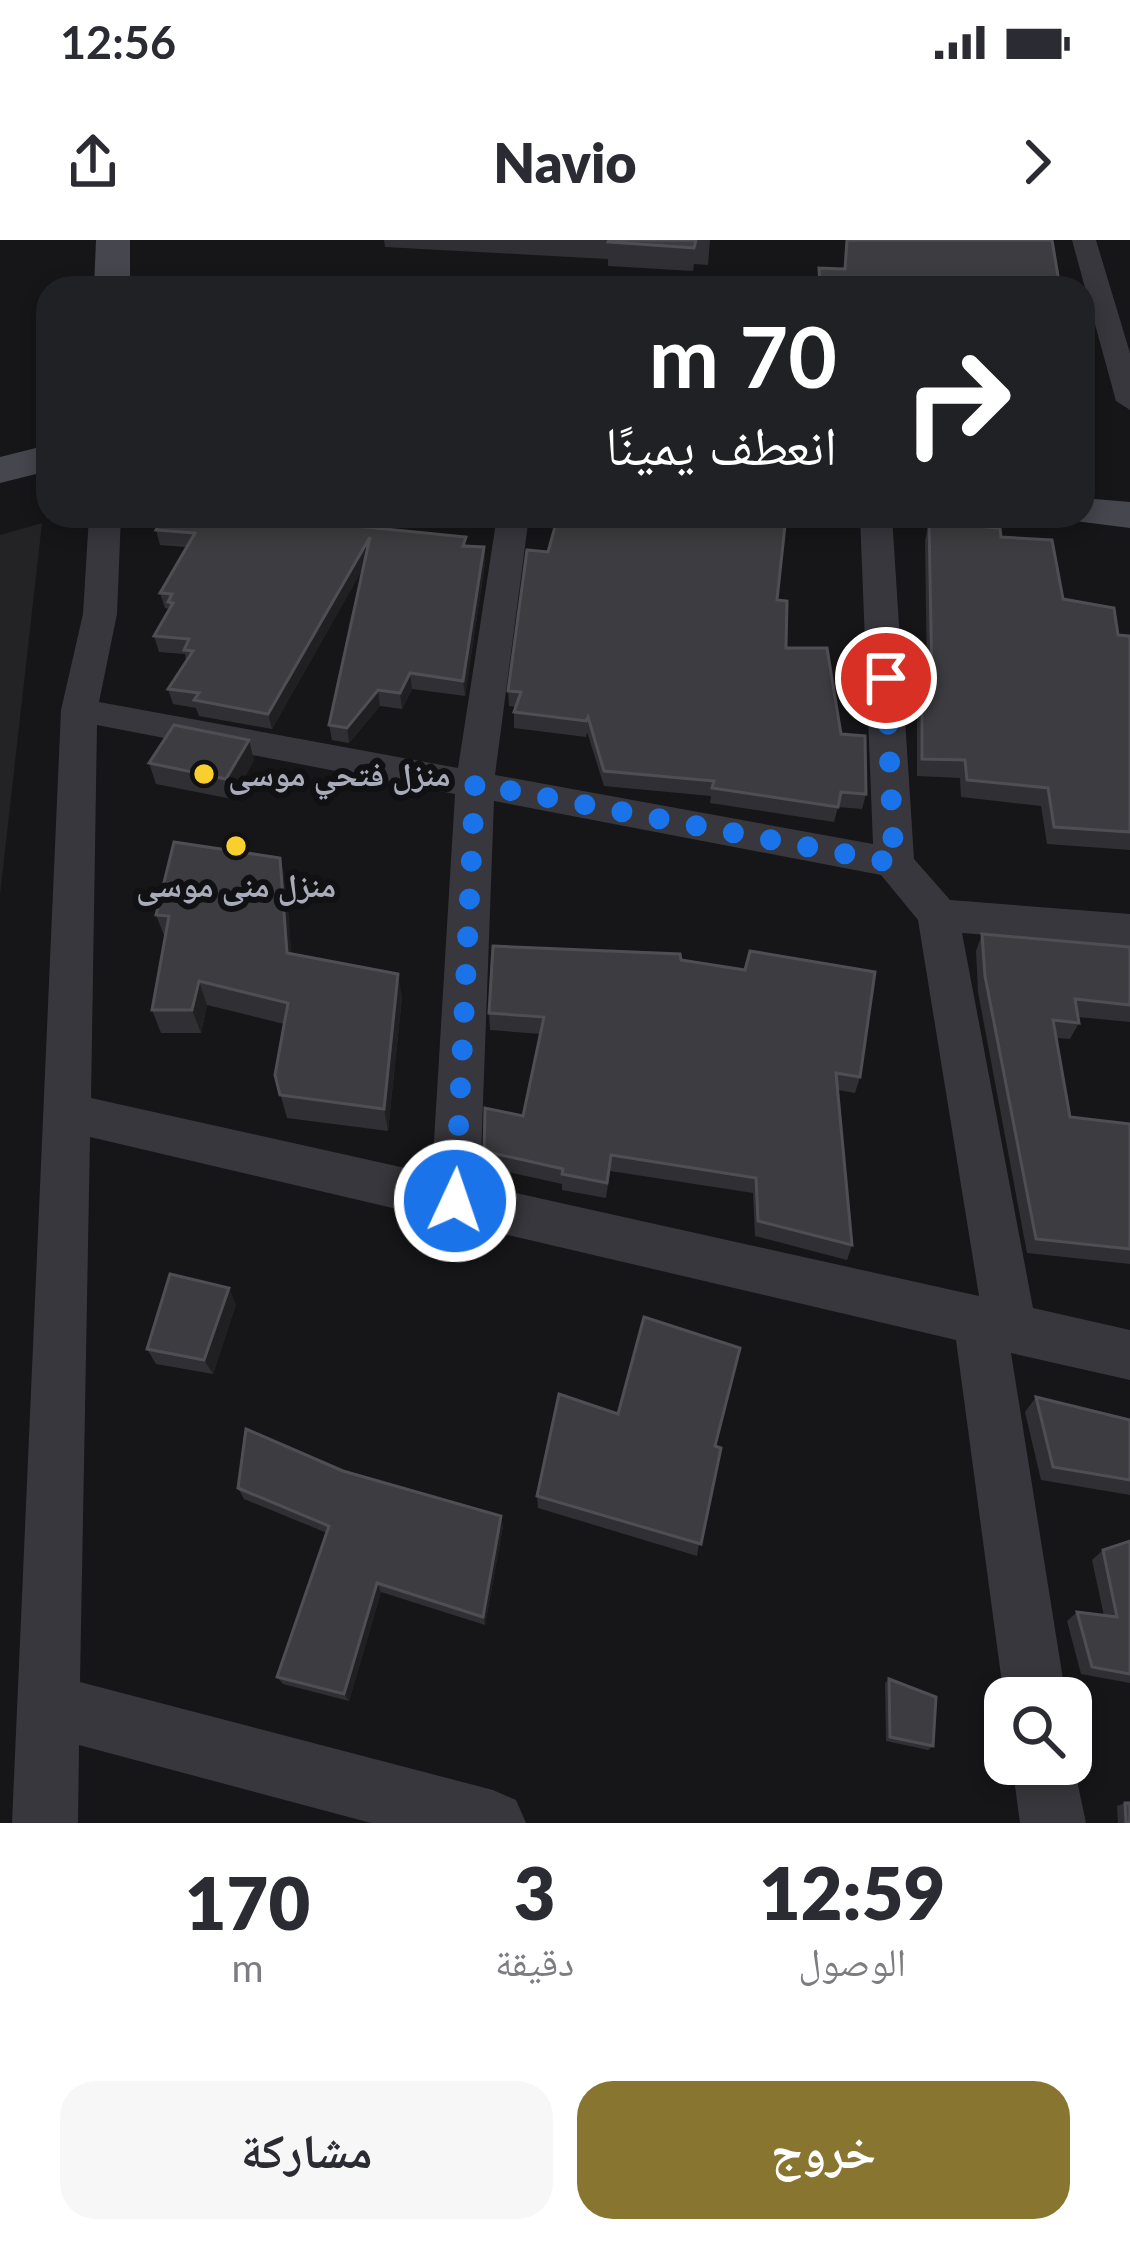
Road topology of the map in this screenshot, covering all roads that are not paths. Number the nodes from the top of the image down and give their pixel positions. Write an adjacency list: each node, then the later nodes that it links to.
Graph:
1 (113, 240): 4 (street)
2 (1084, 240): 5 (street)
3 (1105, 240): 7 (street)
4 (112, 276)
5 (1094, 276)
6 (1095, 278): 8 (street)
7 (1130, 305)
8 (1130, 400)
9 (36, 461): 10 (street)
10 (0, 470)
11 (1095, 512): 12 (street)
12 (1130, 514)
13 (104, 528): 16 (street)
14 (511, 528): 17 (street)
15 (877, 528): 18 (street)
16 (79, 710): 17 (street); 21 (street)
17 (475, 784): 18 (street); 22 (street)
18 (894, 863): 19 (street)
19 (938, 915): 20 (street); 23 (street)
20 (1130, 931)
21 (66, 1112): 22 (street); 26 (street)
22 (455, 1201): 23 (street)
23 (995, 1324): 24 (street); 25 (street)
24 (1130, 1355)
25 (1033, 1677)
26 (49, 1705): 28 (street); 29 (street)
27 (1047, 1785): 30 (street)
28 (45, 1823)
29 (494, 1823)
30 (1053, 1823)

